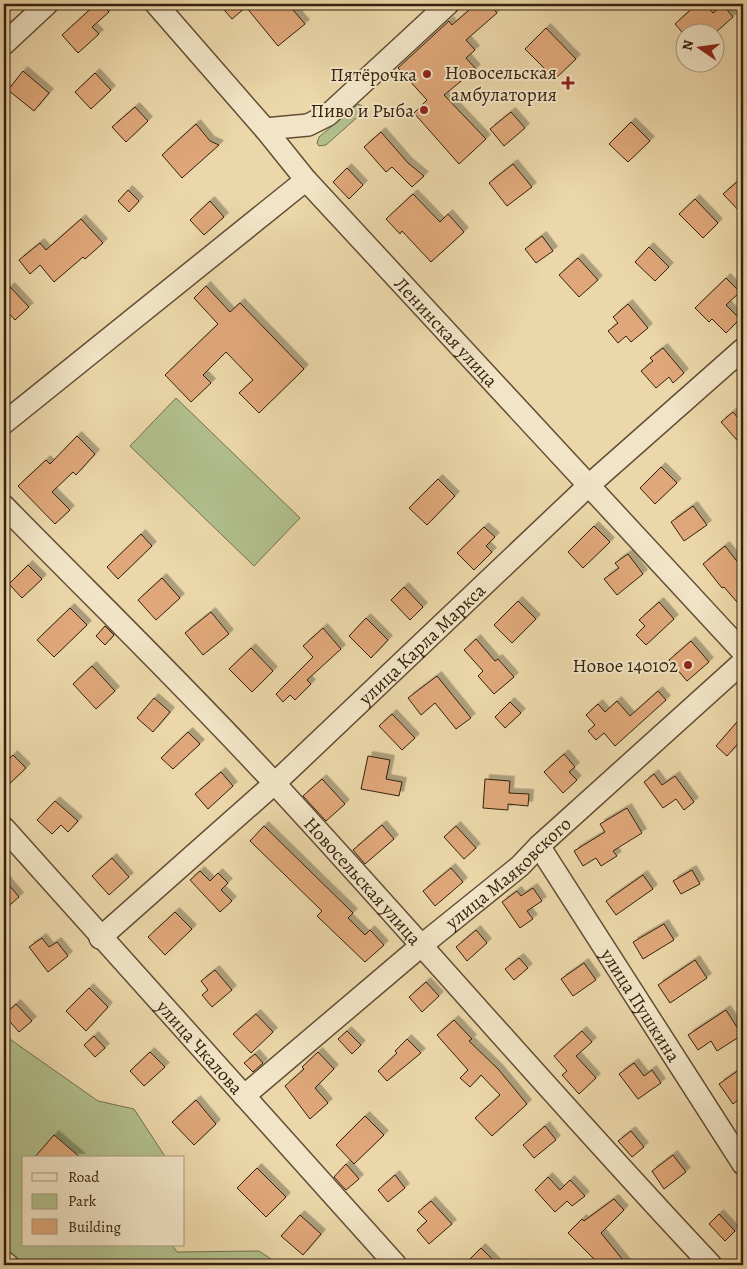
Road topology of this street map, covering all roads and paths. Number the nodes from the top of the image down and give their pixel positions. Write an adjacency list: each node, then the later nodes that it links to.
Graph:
1 (47, 4): 4 (street)
2 (156, 4): 5 (street, Ленинская улица)
3 (448, 4): 5 (street)
4 (4, 44)
5 (265, 129): 6 (street, Ленинская улица)
6 (306, 180): 8 (street); 9 (street, Ленинская улица)
7 (743, 349): 9 (street, улица Карла Маркса)
8 (4, 423)
9 (588, 486): 11 (street, Ленинская улица); 13 (street, улица Карла Маркса)
10 (4, 506): 13 (street, Новосельская улица)
11 (743, 652)
12 (743, 662): 15 (street, улица Маяковского)
13 (275, 783): 16 (street, улица Карла Маркса); 17 (street, Новосельская улица)
14 (4, 828): 16 (street, улица Чкалова)
15 (538, 846): 17 (street, улица Маяковского); 19 (street, улица Пушкина)
16 (100, 938): 18 (street, улица Чкалова)
17 (422, 944): 18 (street, улица Маяковского); 23 (street, Новосельская улица)
18 (244, 1096): 22 (street, улица Чкалова)
19 (743, 1164)
20 (4, 1262): 21 (street)
21 (8, 1265)
22 (396, 1265)
23 (711, 1265)

